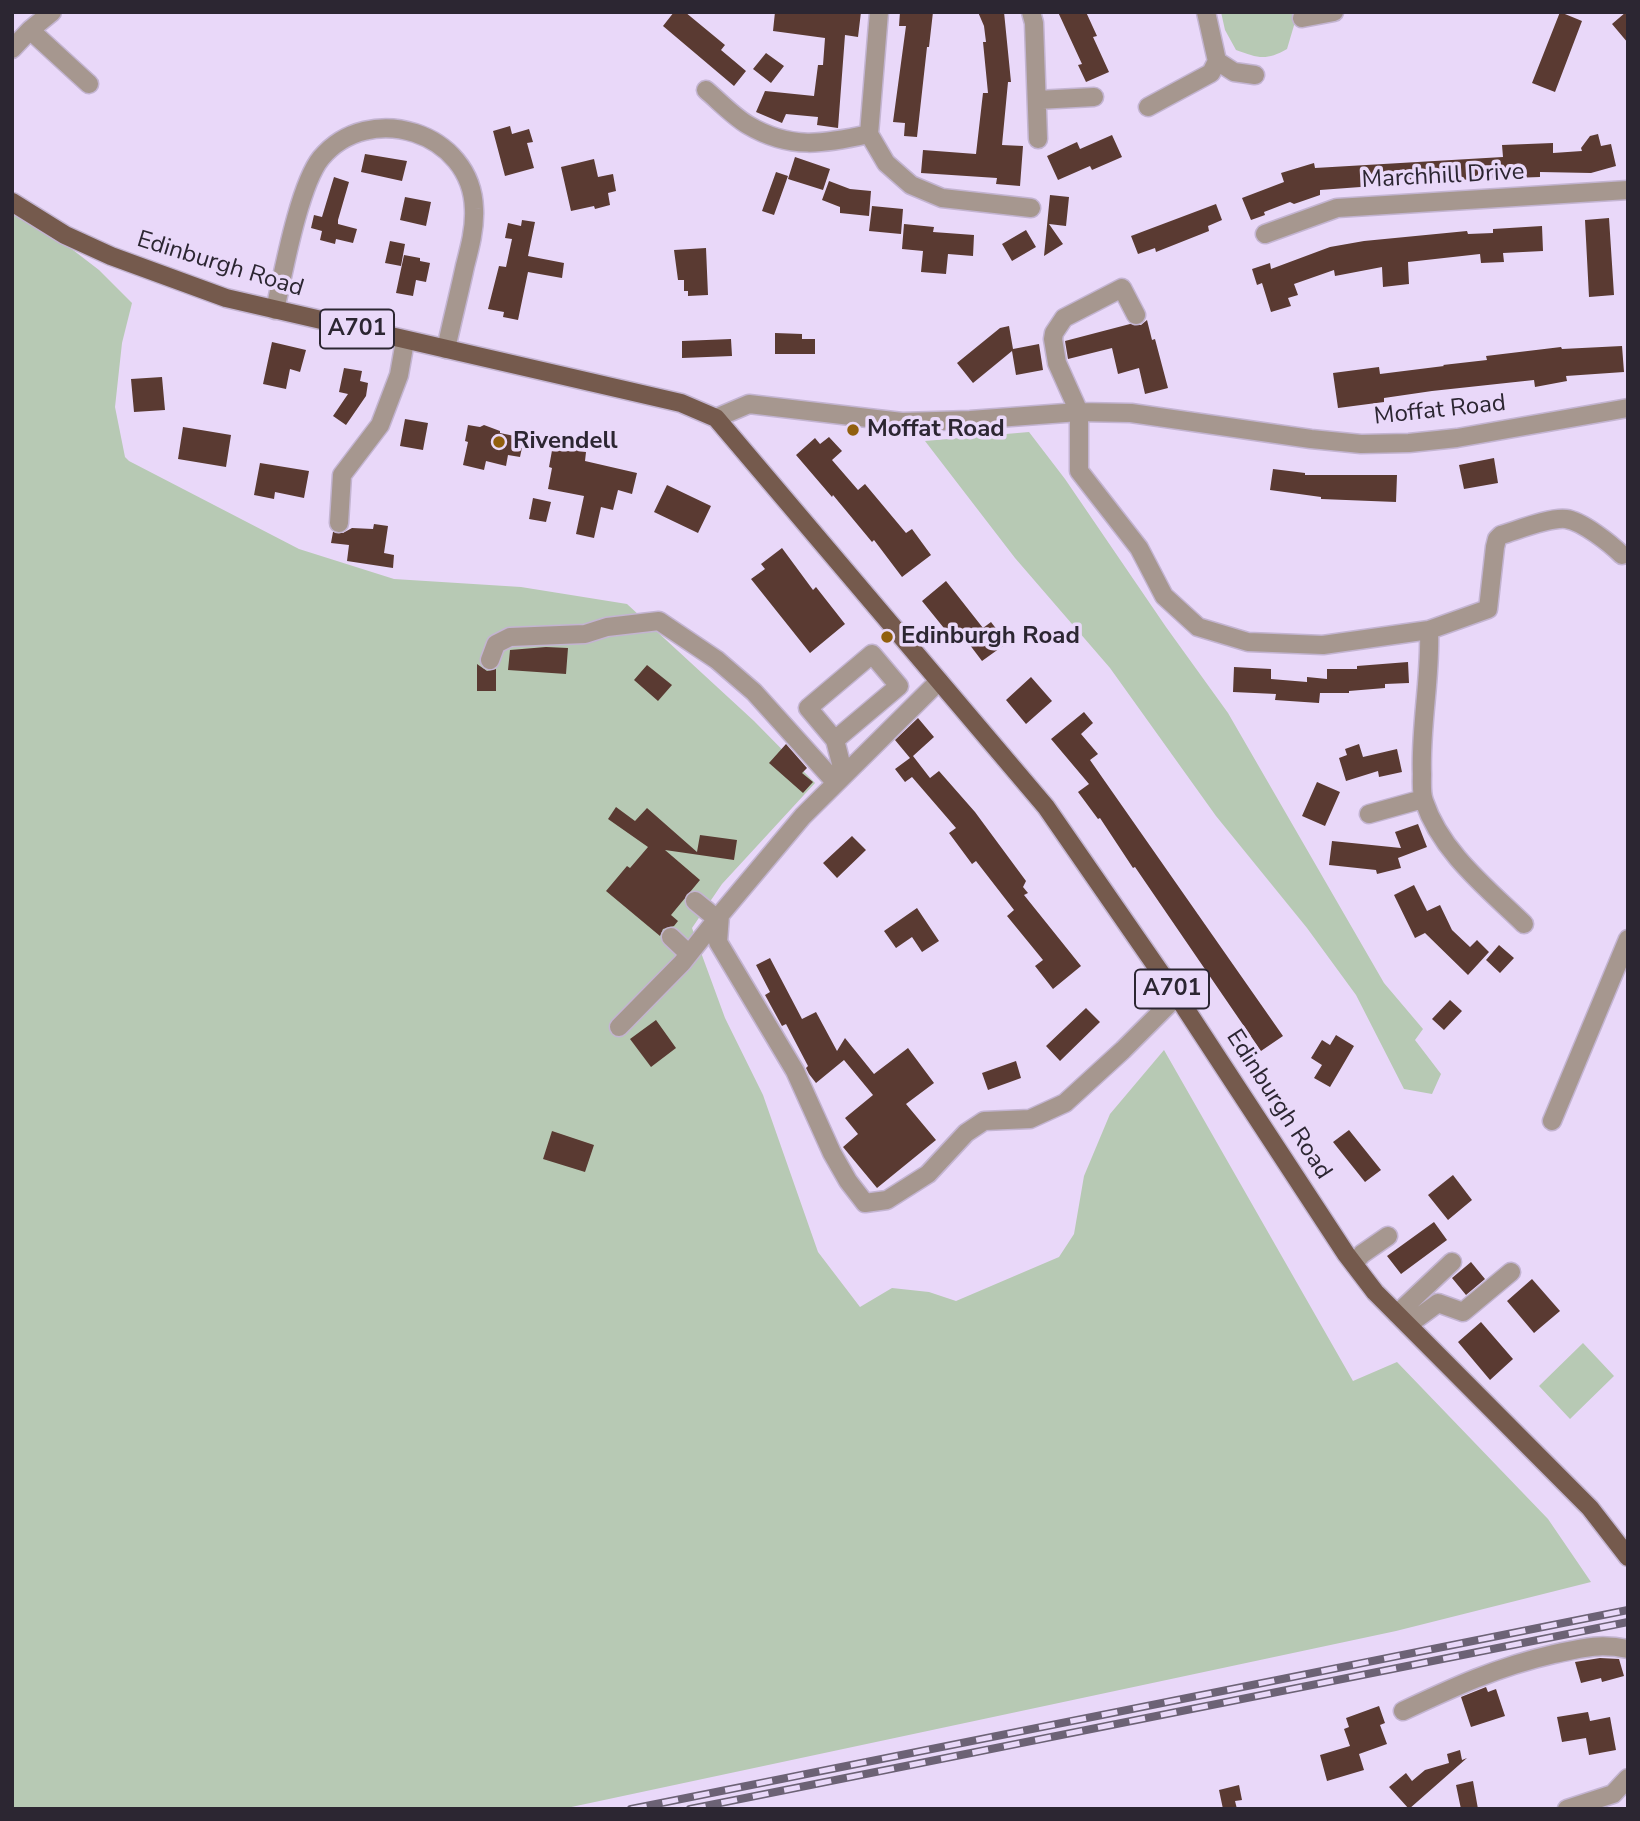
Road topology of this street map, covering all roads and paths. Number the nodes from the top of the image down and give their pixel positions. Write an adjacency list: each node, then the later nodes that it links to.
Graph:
1 (52, 12): 7 (street)
2 (879, 12): 16 (street)
3 (1031, 12): 14 (street)
4 (1206, 12): 9 (street)
5 (1334, 12): 6 (street)
6 (1302, 18)
7 (30, 30): 8 (street); 11 (street)
8 (12, 49)
9 (1217, 61): 10 (street); 15 (street)
10 (1255, 75)
11 (89, 84)
12 (706, 90): 16 (street)
13 (1094, 97): 14 (street)
14 (1037, 100): 17 (street)
15 (1148, 107)
16 (869, 134): 20 (street)
17 (1038, 139)
18 (1628, 190): 21 (street, Marchhill Drive)
19 (12, 202): 22 (main road, Edinburgh Road / A701)
20 (1031, 208)
21 (1265, 234)
22 (275, 310): 24 (main road, Edinburgh Road / A701); 25 (street)
23 (1136, 314): 27 (street)
24 (405, 341): 25 (main road, Edinburgh Road / A701); 29 (street)
25 (446, 349): 28 (main road, Edinburgh Road / A701)
26 (1628, 408): 27 (street, Moffat Road)
27 (1079, 412): 28 (street, Moffat Road); 31 (street)
28 (716, 418): 33 (main road, Edinburgh Road / A701)
29 (339, 523)
30 (1622, 555): 31 (street)
31 (1429, 630): 36 (street)
32 (490, 660): 35 (street)
33 (939, 681): 35 (street); 44 (main road, Edinburgh Road / A701)
34 (835, 740): 34 (street); 35 (street)
35 (840, 779): 39 (street)
36 (1423, 799): 37 (street); 40 (street)
37 (1369, 814)
38 (695, 901): 39 (street)
39 (718, 917): 43 (street); 44 (street)
40 (1524, 924)
41 (671, 937): 43 (street)
42 (1628, 939): 46 (street)
43 (689, 954): 45 (street)
44 (1177, 996): 49 (main road, Edinburgh Road / A701)
45 (619, 1027)
46 (1552, 1121)
47 (1388, 1236): 49 (street)
48 (1452, 1262): 51 (street)
49 (1354, 1264): 51 (main road, Edinburgh Road / A701)
50 (1511, 1272): 51 (street)
51 (1402, 1320): 52 (main road, Edinburgh Road / A701)
52 (1628, 1557)
53 (1628, 1649): 54 (street)
54 (1403, 1711)
55 (1628, 1778): 56 (street)
56 (1567, 1809)

